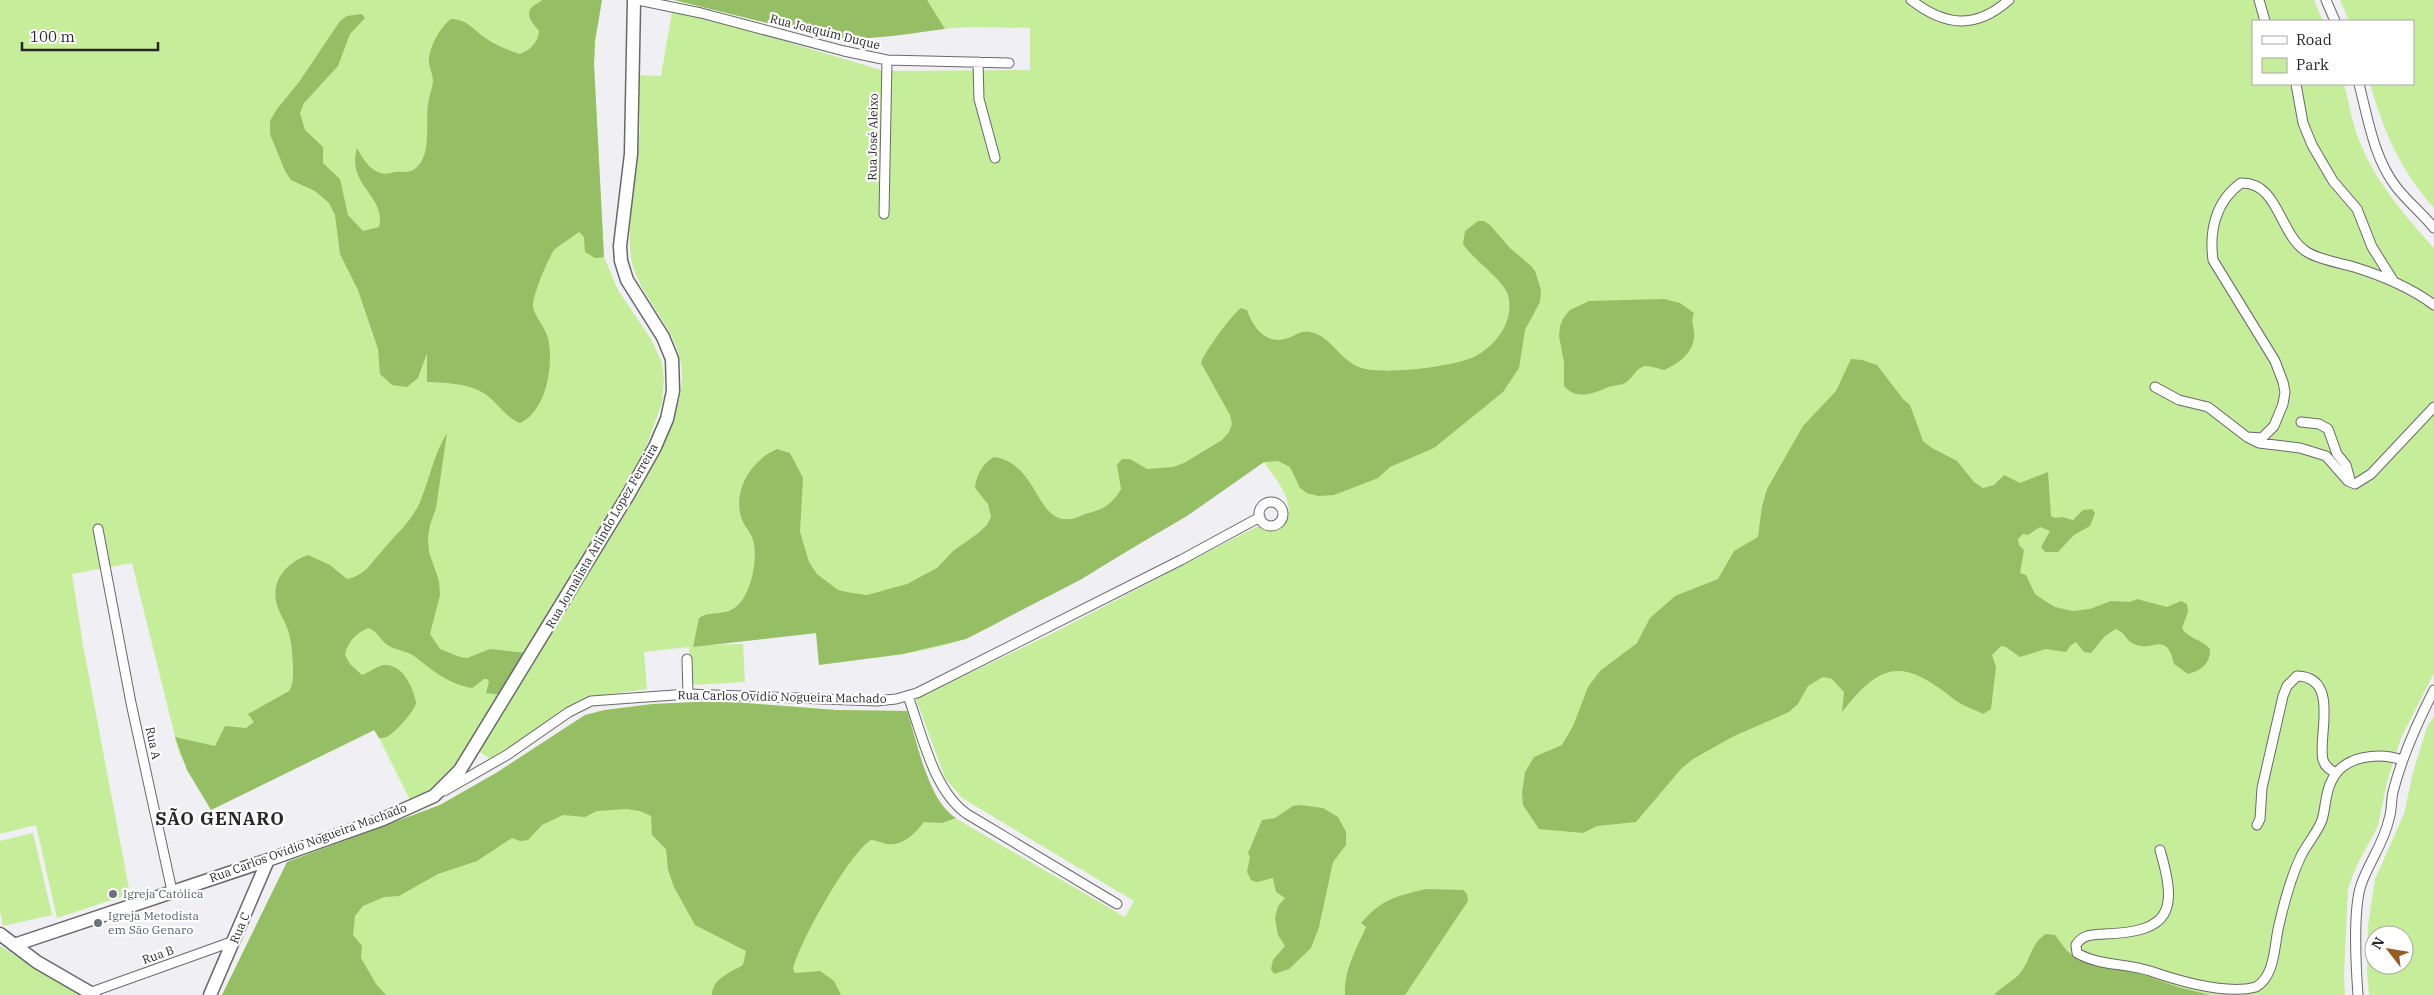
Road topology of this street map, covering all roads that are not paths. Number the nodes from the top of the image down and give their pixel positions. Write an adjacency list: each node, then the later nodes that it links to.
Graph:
1 (636, 0): 8 (street, Rua Joaquim Duque); 31 (street, Rua Jornalista Arlindo Lopez Ferreira)
2 (1911, 0): 3 (street)
3 (2009, 0)
4 (2259, 0): 6 (street)
5 (2326, 0): 7 (street)
6 (2265, 20)
7 (2335, 20)
8 (886, 60): 9 (street, Rua Joaquim Duque); 14 (street, Rua José Aleixo)
9 (978, 62): 10 (street, Rua Joaquim Duque); 13 (street)
10 (1009, 63)
11 (2296, 85): 16 (street)
12 (2359, 85): 15 (street)
13 (995, 158)
14 (884, 214)
15 (2434, 228)
16 (2394, 282): 17 (street); 21 (street)
17 (2434, 305)
18 (2155, 387): 21 (street)
19 (2434, 407): 22 (street)
20 (2301, 422): 22 (street)
21 (2247, 437): 22 (street)
22 (2351, 483)
23 (1260, 518): 28 (street, Rua Carlos Ovídio Nogueira Machado)
24 (98, 529): 35 (street, Rua A)
25 (686, 659): 27 (street)
26 (2434, 690): 29 (street)
27 (688, 694): 28 (street, Rua Carlos Ovídio Nogueira Machado); 31 (street, Rua Carlos Ovídio Nogueira Machado)
28 (908, 696): 36 (street)
29 (2402, 760): 30 (street); 42 (street)
30 (2336, 773): 32 (street); 33 (street)
31 (434, 796): 34 (street, Rua Carlos Ovídio Nogueira Machado)
32 (2257, 825)
33 (2160, 850)
34 (268, 860): 35 (street, Rua Carlos Ovídio Nogueira Machado); 38 (street, Rua C)
35 (172, 891): 39 (street, Rua Carlos Ovídio Nogueira Machado)
36 (1117, 904)
37 (0, 934): 39 (street)
38 (234, 941): 40 (street, Rua B); 41 (street, Rua C)
39 (14, 945): 40 (street)
40 (91, 994)
41 (210, 995)
42 (2358, 995)

